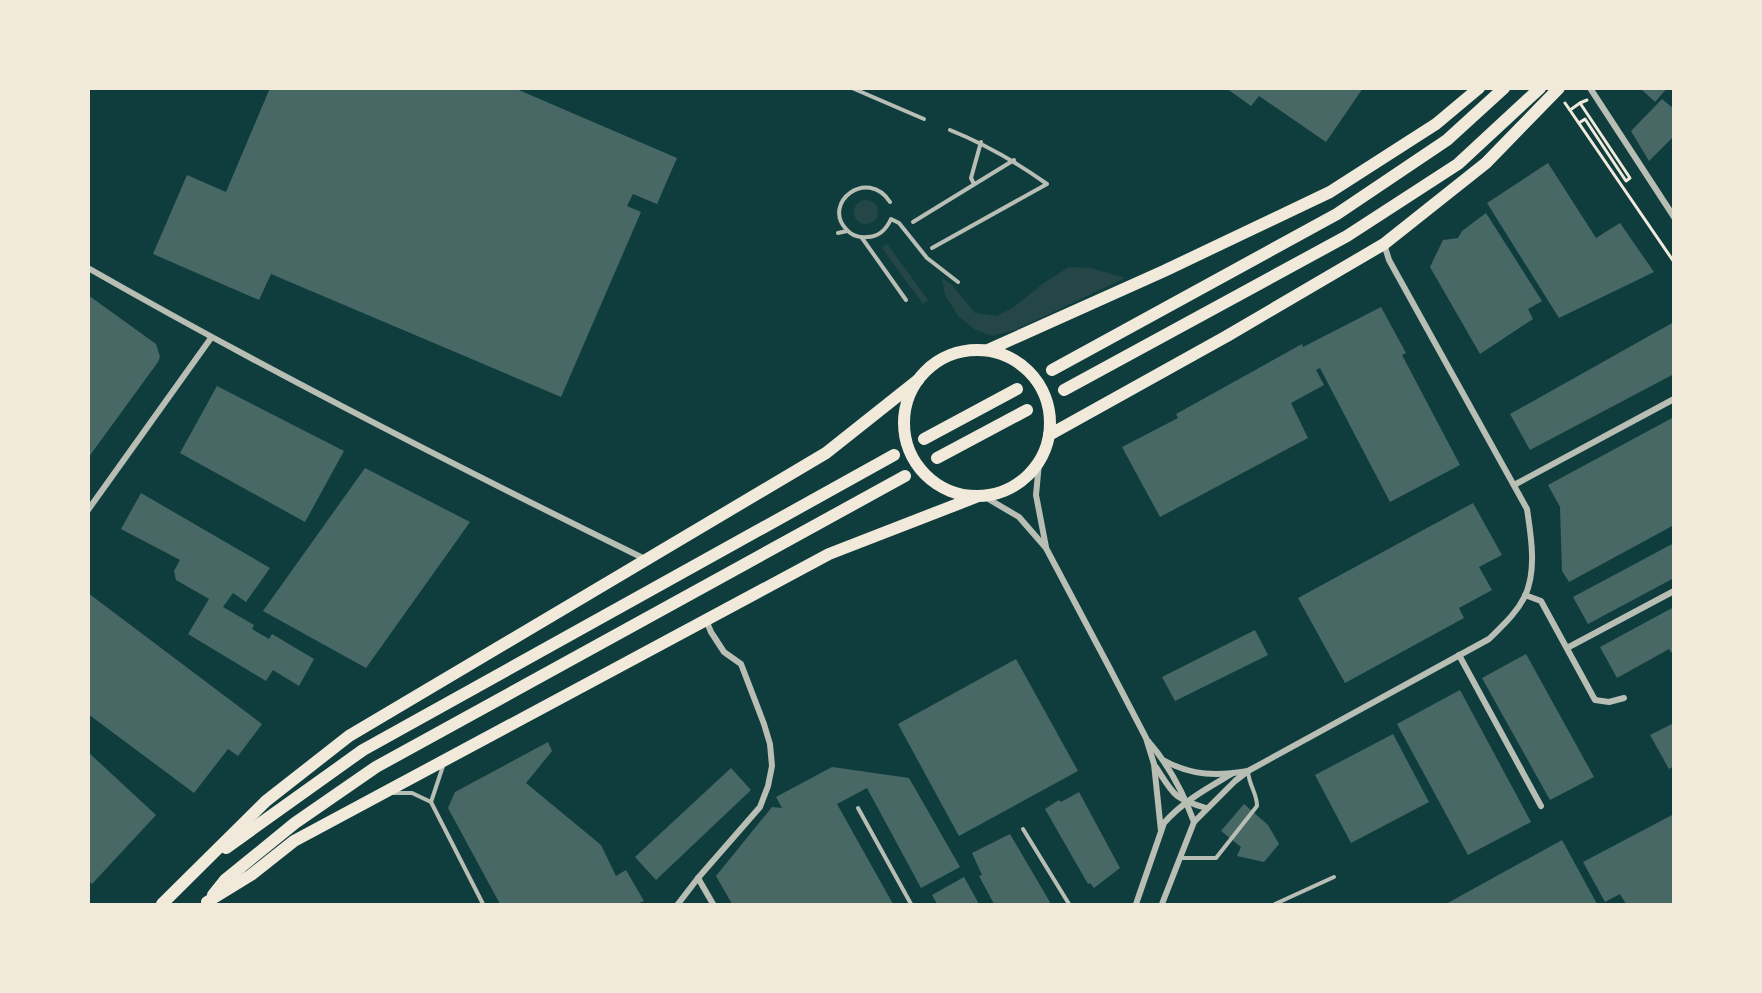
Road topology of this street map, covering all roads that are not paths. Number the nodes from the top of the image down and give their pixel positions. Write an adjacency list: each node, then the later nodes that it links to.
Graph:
1 (852, 88): 7 (lane)
2 (1479, 88): 24 (highway)
3 (1504, 88): 25 (highway)
4 (1540, 88): 28 (highway)
5 (1559, 88): 18 (highway)
6 (1590, 88): 13 (street)
7 (924, 119)
8 (950, 130): 9 (lane)
9 (981, 142): 10 (lane); 11 (lane)
10 (1014, 160): 11 (lane); 19 (lane)
11 (974, 184): 14 (lane)
12 (890, 202): 15 (lane)
13 (1674, 217)
14 (913, 222)
15 (847, 231): 16 (lane); 17 (lane)
16 (838, 233)
17 (862, 237): 21 (lane); 22 (lane)
18 (1384, 244): 31 (highway); 37 (street)
19 (932, 248)
20 (88, 268): 23 (street)
21 (958, 282)
22 (906, 300)
23 (212, 338): 39 (street); 41 (street)
24 (988, 350): 26 (highway); 31 (highway)
25 (1052, 370)
26 (918, 380): 38 (highway); 41 (highway)
27 (1017, 389): 32 (highway)
28 (1064, 390)
29 (1674, 399): 37 (street)
30 (1027, 410): 34 (highway)
31 (1049, 435): 35 (highway)
32 (924, 439)
33 (894, 455): 64 (highway)
34 (937, 458)
35 (1039, 464): 38 (highway); 40 (street)
36 (905, 476): 67 (highway)
37 (1514, 485): 43 (street)
38 (980, 497): 40 (street); 44 (highway)
39 (88, 510)
40 (1046, 548): 48 (street)
41 (646, 559): 64 (highway)
42 (1674, 591): 45 (street)
43 (1525, 595): 45 (street); 46 (street)
44 (706, 619): 49 (highway); 66 (street)
45 (1567, 648): 47 (street)
46 (1459, 656): 52 (street); 57 (street)
47 (1624, 698)
48 (1146, 738): 50 (street); 51 (street)
49 (446, 759): 54 (highway); 55 (lane)
50 (1165, 760): 53 (street); 56 (street)
51 (1154, 765): 56 (street); 62 (street)
52 (1248, 771): 53 (street); 59 (street); 63 (lane)
53 (1233, 773): 56 (street)
54 (384, 792): 55 (lane); 67 (highway)
55 (431, 802): 69 (lane)
56 (1187, 802): 59 (street); 60 (street); 62 (street)
57 (1541, 806)
58 (858, 807): 72 (lane)
59 (1206, 808): 60 (street)
60 (1194, 822): 63 (street)
61 (1023, 829): 73 (lane)
62 (1161, 831): 74 (street)
63 (1180, 858): 75 (street)
64 (194, 871): 68 (highway)
65 (1334, 877): 76 (lane)
66 (698, 878): 70 (street); 71 (street)
67 (206, 903)
68 (162, 904)
69 (483, 904)
70 (678, 904)
71 (713, 904)
72 (911, 904)
73 (1069, 904)
74 (1136, 904)
75 (1162, 904)
76 (1275, 904)

